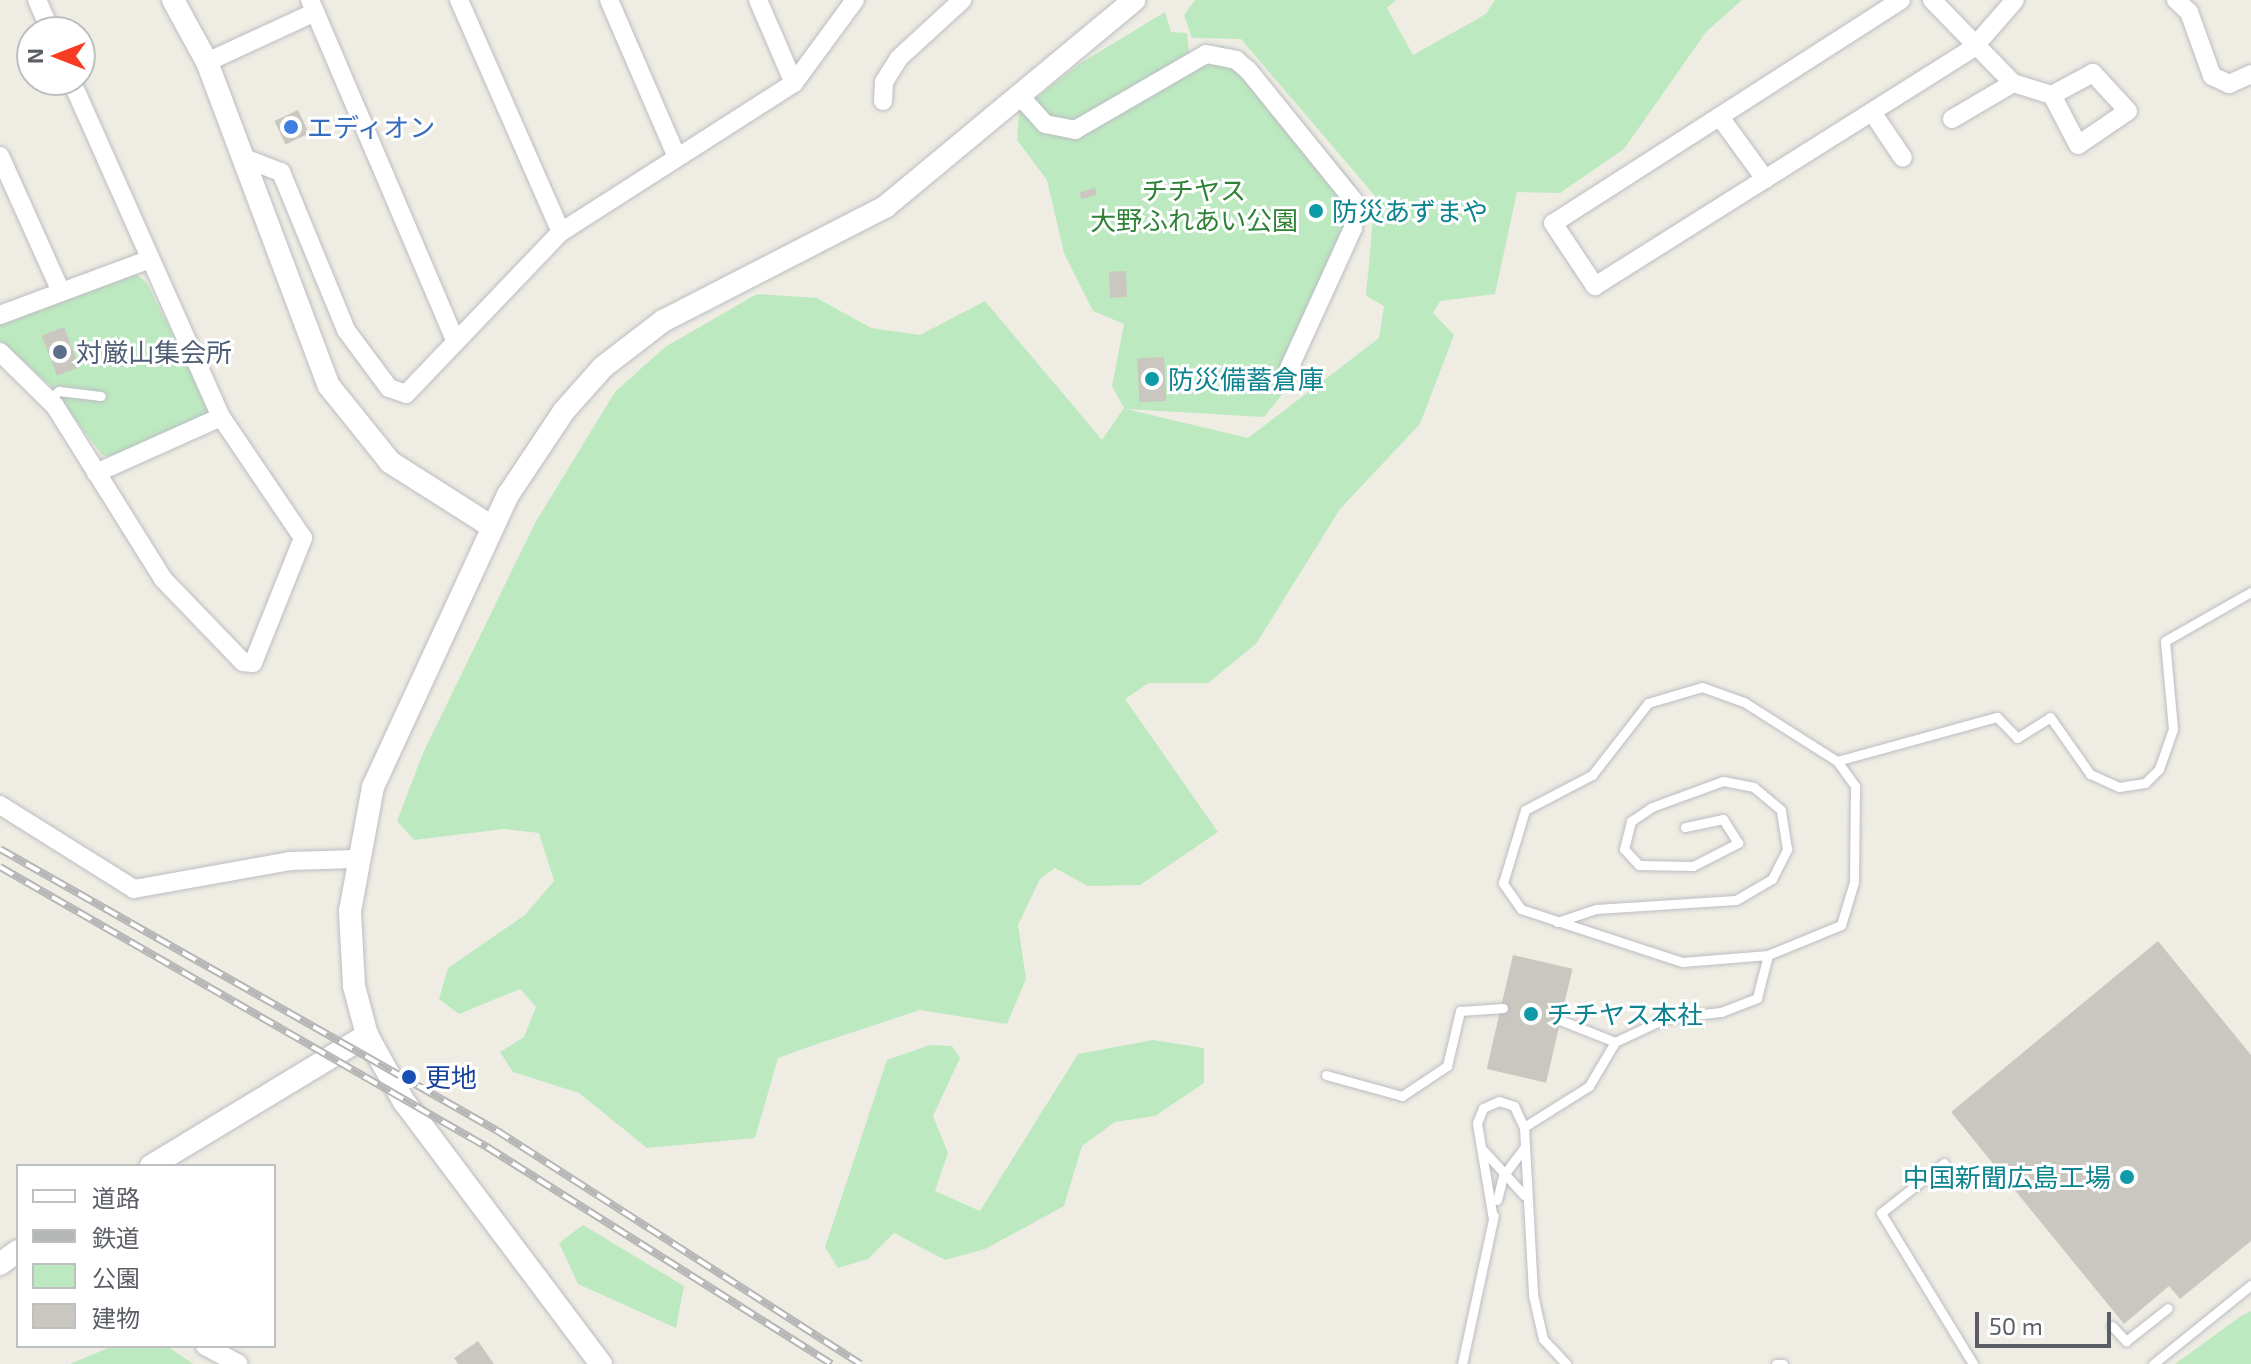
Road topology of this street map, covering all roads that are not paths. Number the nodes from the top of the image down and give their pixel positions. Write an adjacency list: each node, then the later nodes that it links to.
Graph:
1 (173, 0): 14 (street)
2 (459, 0): 30 (street)
3 (609, 0): 25 (street)
4 (758, 0): 16 (street)
5 (855, 0): 16 (street)
6 (962, 0): 21 (street)
7 (1134, 0): 20 (street)
8 (1901, 0): 23 (street)
9 (1932, 0): 13 (street)
10 (2015, 0): 13 (street)
11 (2176, 0): 15 (street)
12 (313, 6): 14 (street); 34 (street)
13 (1974, 47): 17 (street); 22 (street)
14 (207, 62): 27 (street)
15 (2251, 74)
16 (794, 83): 25 (street)
17 (2013, 83): 18 (street); 24 (street)
18 (2052, 95)
19 (78, 96): 31 (street)
20 (1020, 96): 36 (street); 41 (street)
21 (883, 101)
22 (1872, 112): 28 (street); 29 (street)
23 (1720, 117): 29 (street); 29 (street)
24 (1952, 119)
25 (676, 155): 30 (street)
26 (0, 156): 32 (street)
27 (244, 158): 34 (street); 41 (street)
28 (1903, 158)
29 (1765, 179)
30 (561, 232): 34 (street)
31 (148, 260): 32 (street); 39 (street)
32 (61, 292): 33 (street)
33 (0, 315)
34 (454, 337)
35 (0, 352): 38 (street)
36 (1285, 377)
37 (101, 396): 38 (lane)
38 (49, 399): 40 (street)
39 (221, 417): 40 (street); 40 (street)
40 (96, 473)
41 (491, 526): 46 (street)
42 (2251, 592): 43 (lane)
43 (1837, 761): 47 (lane); 48 (lane)
44 (0, 805): 46 (street)
45 (1685, 827): 47 (lane)
46 (355, 859): 51 (street)
47 (1557, 922): 48 (lane)
48 (1768, 955): 52 (lane)
49 (1503, 1008): 53 (lane)
50 (1560, 1020): 52 (lane)
51 (367, 1035): 57 (street); 66 (street)
52 (1615, 1042): 55 (lane)
53 (1326, 1075)
54 (1478, 1132): 55 (lane); 58 (lane); 60 (lane)
55 (1525, 1132): 58 (lane); 59 (lane)
56 (1944, 1163): 71 (lane)
57 (154, 1164)
58 (1506, 1172): 59 (lane); 60 (lane)
59 (1526, 1206): 68 (lane)
60 (1493, 1219): 67 (lane)
61 (2251, 1285): 72 (lane)
62 (2168, 1308): 63 (lane)
63 (2112, 1326)
64 (209, 1348): 65 (street)
65 (239, 1364)
66 (601, 1364)
67 (1462, 1364)
68 (1566, 1364)
69 (1776, 1364): 70 (lane)
70 (1783, 1364)
71 (1973, 1364)
72 (2153, 1364)

